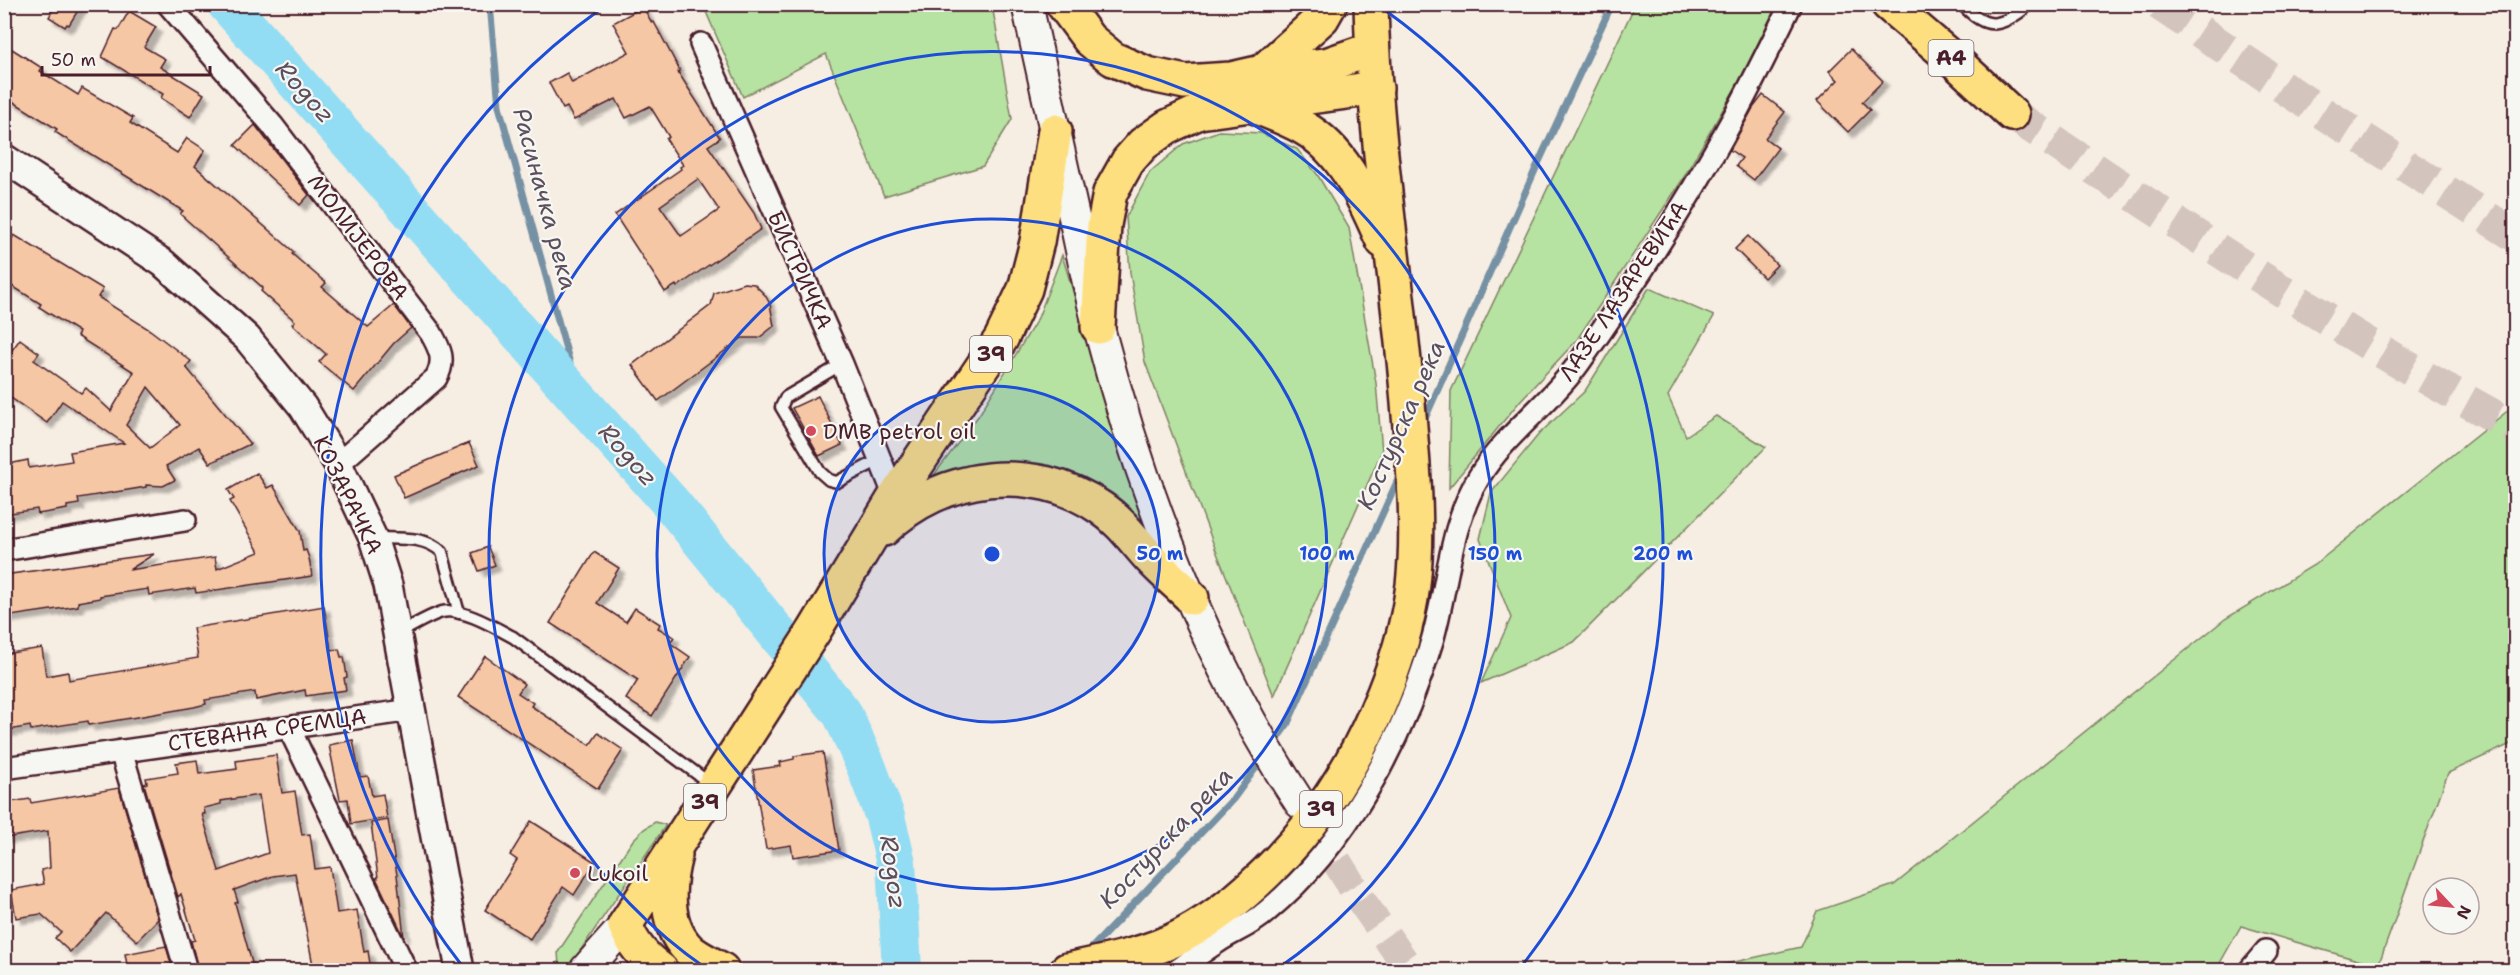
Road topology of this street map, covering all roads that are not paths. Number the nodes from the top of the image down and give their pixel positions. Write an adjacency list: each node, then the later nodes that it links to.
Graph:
1 (168, 4): 22 (street, МОЛИЈЕРОВА)
2 (1027, 4): 16 (main road)
3 (1063, 4): 12 (main road)
4 (1330, 4): 12 (main road)
5 (1371, 4): 11 (main road, 39)
6 (1791, 4): 49 (street, ЛАЗЕ ЛАЗАРЕВИЋА)
7 (1888, 4): 15 (main road, A4)
8 (1962, 4): 9 (lane)
9 (2017, 4)
10 (701, 44): 20 (street, БИСТРИЧКА)
11 (1372, 49): 12 (main road); 13 (main road, 39)
12 (1262, 72)
13 (1376, 88): 14 (main road); 18 (main road, 39)
14 (1247, 104): 18 (main road); 19 (main road)
15 (2012, 114)
16 (1055, 131): 19 (main road); 23 (main road, 39)
17 (4, 158): 22 (street, КОЗАРАЧКА)
18 (1394, 264): 48 (main road, 39)
19 (1098, 327): 28 (main road)
20 (842, 364): 21 (street, БИСТРИЧКА); 21 (lane)
21 (881, 459): 23 (street, БИСТРИЧКА)
22 (338, 464): 25 (street, КОЗАРАЧКА)
23 (895, 497): 27 (main road, 39)
24 (185, 520): 26 (street)
25 (373, 538): 29 (lane); 30 (street, КОЗАРАЧКА)
26 (4, 550)
27 (863, 550): 28 (main road, 39); 35 (main road, 39)
28 (1192, 598): 36 (main road)
29 (459, 613): 30 (lane); 35 (lane)
30 (397, 633): 31 (street, КОЗАРАЧКА)
31 (412, 710): 32 (street, СТЕВАНА СРЕМЦА); 43 (street, КОЗАРАЧКА)
32 (289, 728): 33 (street, СТЕВАНА СРЕМЦА); 42 (street)
33 (121, 750): 34 (street, СТЕВАНА СРЕМЦА); 41 (street)
34 (4, 768)
35 (714, 787): 37 (main road, 39)
36 (1294, 794)
37 (677, 844): 38 (main road, 39); 39 (main road, 39)
38 (625, 925): 39 (main road); 44 (main road); 45 (main road); 46 (main road)
39 (689, 950): 47 (main road, 39)
40 (2266, 951): 50 (street)
41 (186, 970)
42 (406, 970)
43 (459, 970)
44 (585, 970)
45 (606, 970)
46 (661, 970)
47 (722, 970)
48 (1067, 970)
49 (1178, 970)
50 (2250, 970)

